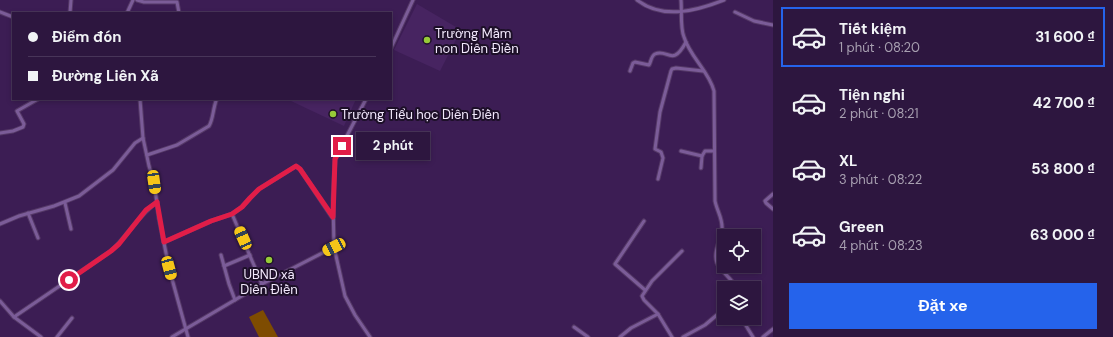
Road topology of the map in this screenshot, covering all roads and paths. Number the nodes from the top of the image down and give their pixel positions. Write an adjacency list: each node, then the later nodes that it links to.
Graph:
1 (71, 0): 11 (street)
2 (133, 0): 12 (street)
3 (137, 0): 13 (street)
4 (413, 0): 19 (street)
5 (637, 0): 14 (street)
6 (681, 0): 14 (street)
7 (713, 0): 9 (street)
8 (724, 0): 9 (street)
9 (714, 4): 14 (street)
10 (0, 12): 16 (street)
11 (70, 12)
12 (127, 12)
13 (178, 12)
14 (682, 12): 18 (street)
15 (734, 12): 17 (street)
16 (12, 18)
17 (773, 25)
18 (686, 42): 20 (street); 21 (street)
19 (392, 46)
20 (630, 71)
21 (704, 71): 29 (street); 33 (street)
22 (36, 100): 26 (street)
23 (140, 100): 27 (street)
24 (365, 100): 40 (street)
25 (216, 101): 30 (street)
26 (0, 133)
27 (143, 138): 30 (street); 35 (street)
28 (681, 151): 31 (street)
29 (714, 151): 31 (street); 51 (street)
30 (147, 155): 36 (street)
31 (702, 156): 32 (street)
32 (701, 168)
33 (658, 179)
34 (773, 194): 37 (street)
35 (65, 202): 38 (street); 43 (street)
36 (157, 202): 45 (street); 58 (street)
37 (773, 209)
38 (28, 213): 42 (street); 44 (street)
39 (232, 214): 40 (street); 45 (street); 49 (street)
40 (333, 217): 46 (street)
41 (644, 221): 53 (street)
42 (0, 224)
43 (71, 229)
44 (38, 238)
45 (164, 242): 62 (street)
46 (334, 247): 52 (street); 68 (street)
47 (682, 251): 53 (street)
48 (221, 255): 50 (street)
49 (250, 255): 50 (street); 52 (street)
50 (224, 266): 54 (street)
51 (732, 281)
52 (262, 284): 54 (street)
53 (645, 290): 56 (street)
54 (235, 300): 62 (street)
55 (0, 301): 58 (street)
56 (658, 314): 70 (street); 71 (street)
57 (717, 315): 72 (street)
58 (14, 317): 64 (street)
59 (72, 318): 65 (street)
60 (746, 325): 73 (street)
61 (574, 327): 69 (street)
62 (185, 329): 66 (street); 67 (street)
63 (773, 329): 74 (street)
64 (41, 337)
65 (57, 337)
66 (172, 337)
67 (188, 337)
68 (370, 337)
69 (588, 337)
70 (620, 337)
71 (672, 337)
72 (683, 337)
73 (753, 337)
74 (763, 337)

